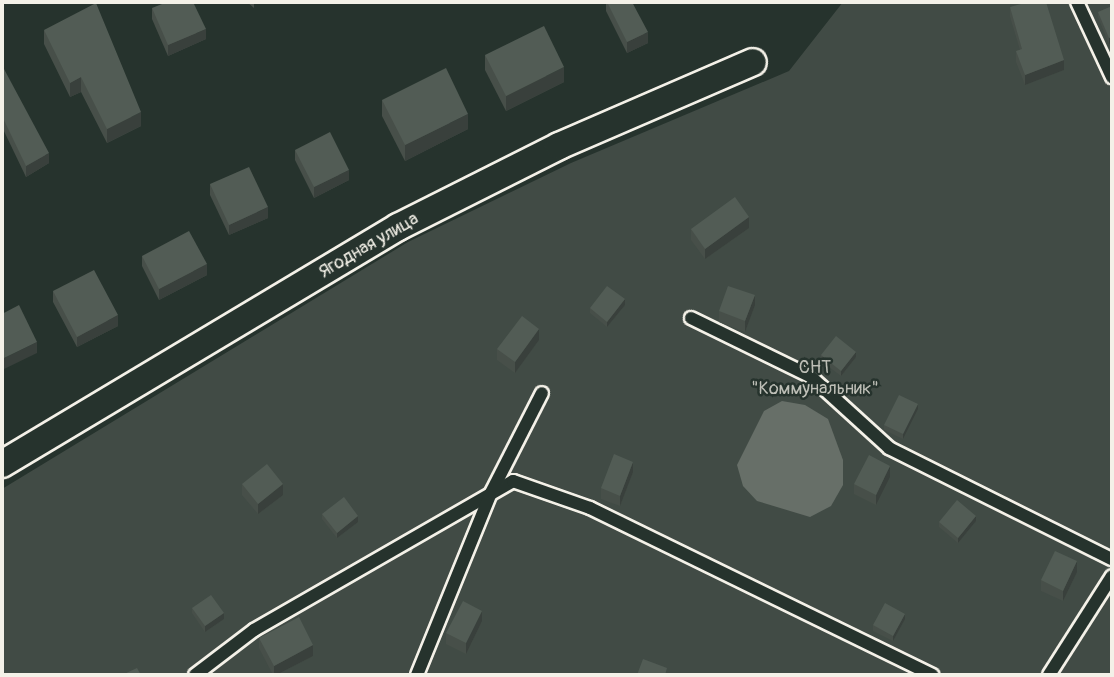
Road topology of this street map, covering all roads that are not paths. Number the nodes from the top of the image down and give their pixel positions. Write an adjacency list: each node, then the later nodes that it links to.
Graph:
1 (1080, 2): 3 (lane)
2 (754, 62): 6 (street, Ягодная улица)
3 (1112, 77)
4 (691, 318): 8 (lane)
5 (542, 393): 7 (lane)
6 (2, 464)
7 (491, 493): 10 (lane); 11 (lane); 12 (lane)
8 (1112, 559)
9 (1112, 576): 13 (lane)
10 (195, 675)
11 (418, 675)
12 (932, 675)
13 (1049, 675)

